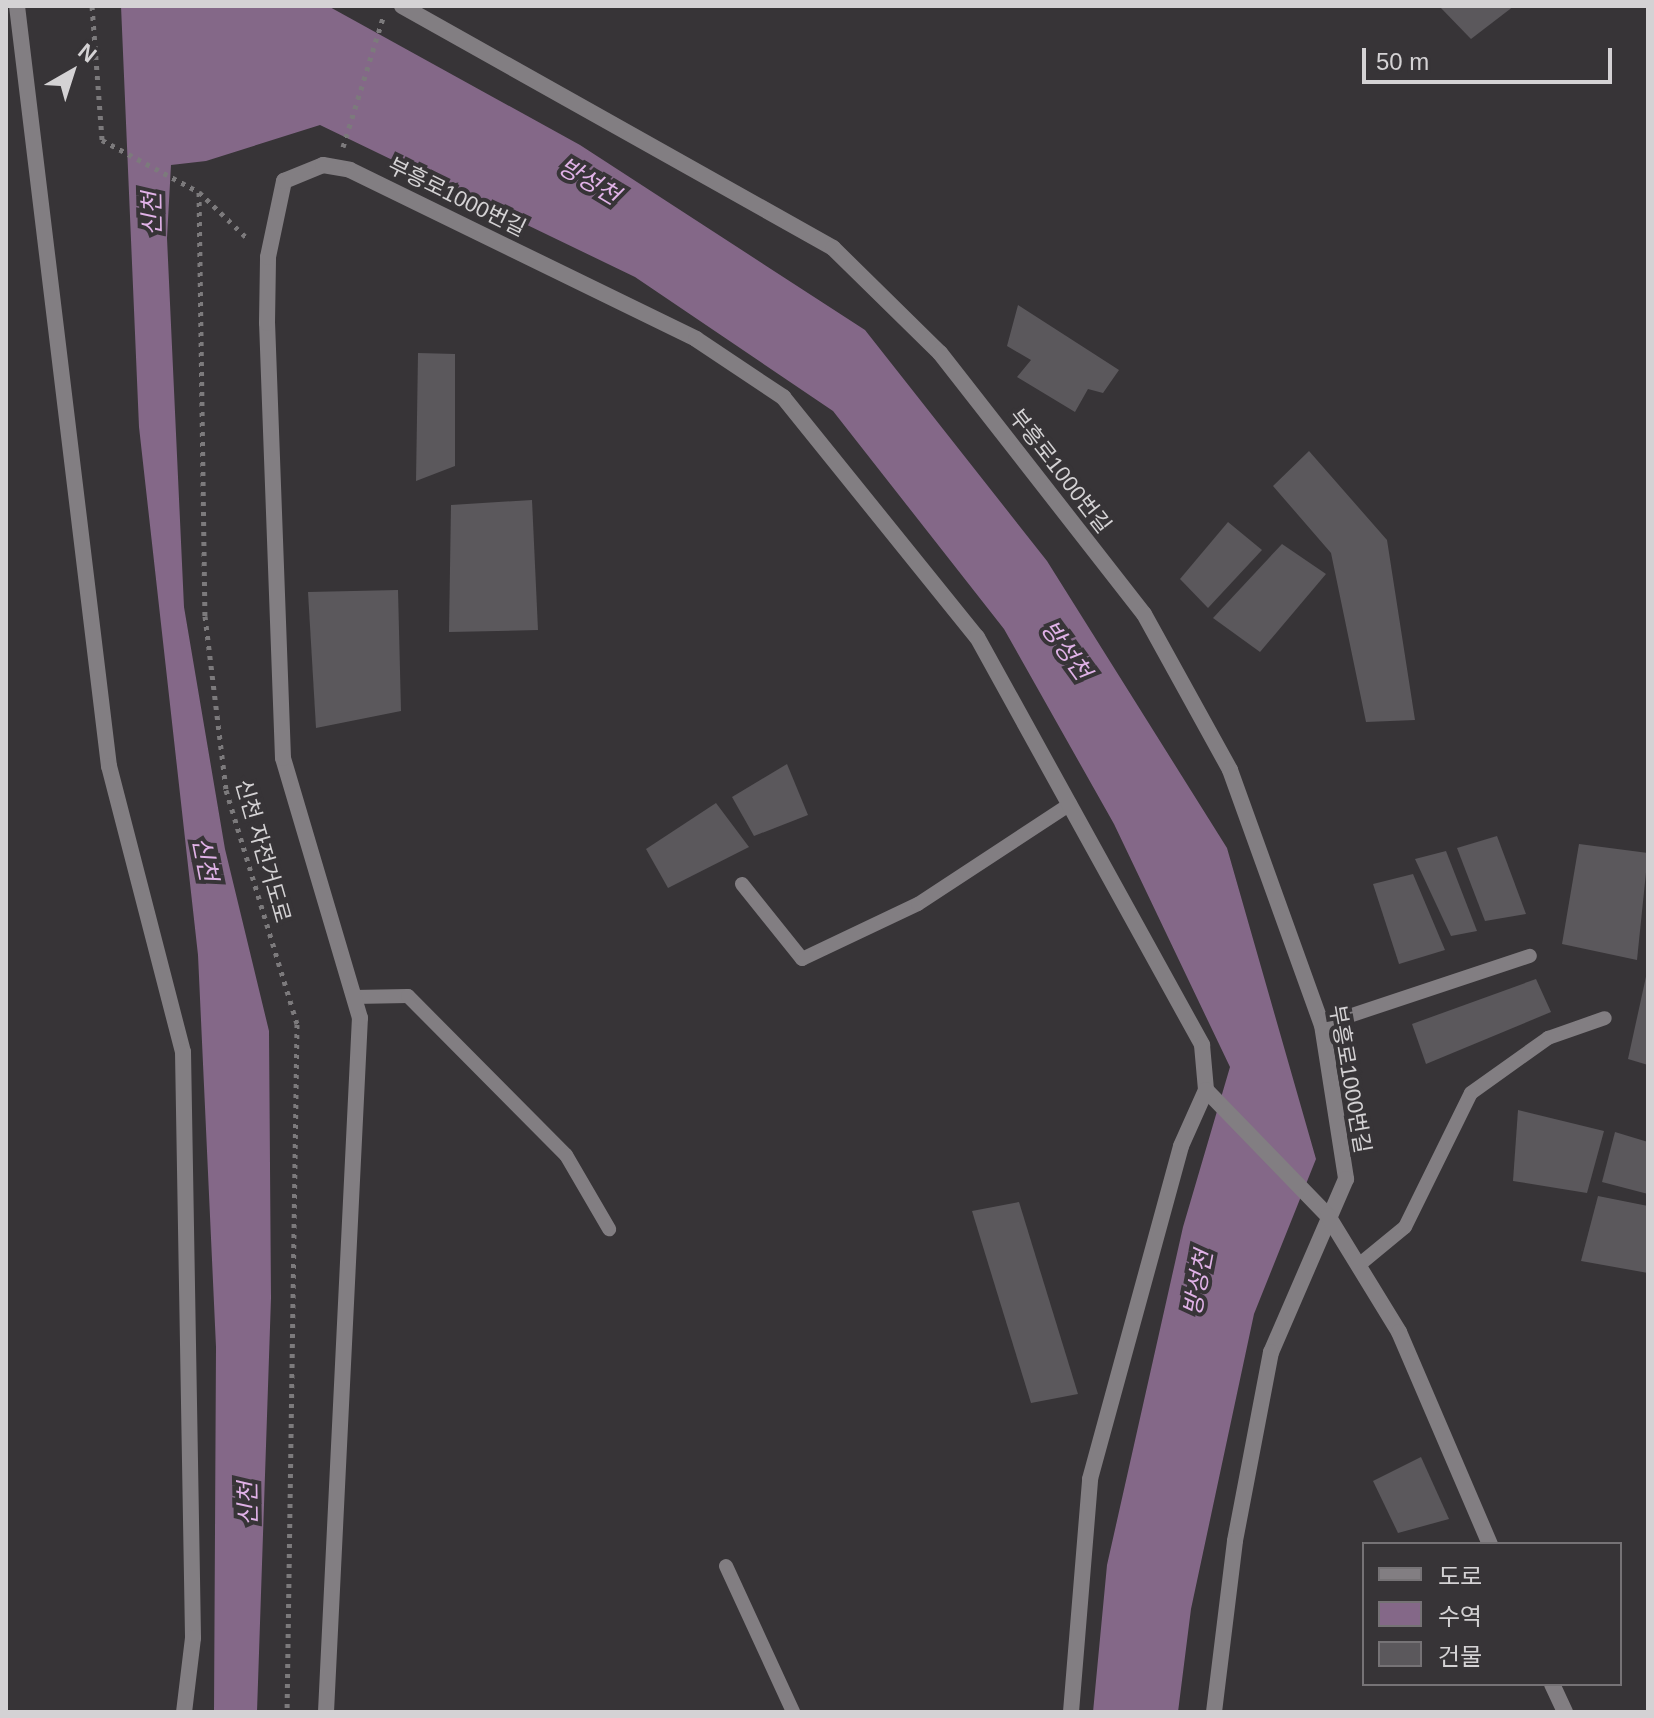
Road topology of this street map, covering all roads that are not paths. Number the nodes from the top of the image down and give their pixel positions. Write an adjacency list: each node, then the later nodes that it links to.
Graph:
1 (17, 6): 16 (street)
2 (402, 6): 8 (street, 부흥로1000번길)
3 (1070, 804): 4 (lane); 6 (street, 부흥로1000번길); 9 (street, 부흥로1000번길)
4 (742, 884)
5 (1530, 956): 8 (lane)
6 (354, 997): 11 (lane); 17 (street)
7 (1605, 1018): 12 (lane)
8 (1322, 1025): 10 (street, 부흥로1000번길)
9 (1206, 1090): 10 (street); 19 (street)
10 (1328, 1216): 12 (street); 20 (street, 부흥로1000번길)
11 (609, 1229)
12 (1360, 1264): 13 (street)
13 (1489, 1542)
14 (726, 1566): 18 (lane)
15 (1553, 1686): 21 (street)
16 (184, 1712)
17 (326, 1712)
18 (793, 1712)
19 (1071, 1712)
20 (1214, 1712)
21 (1565, 1712)

